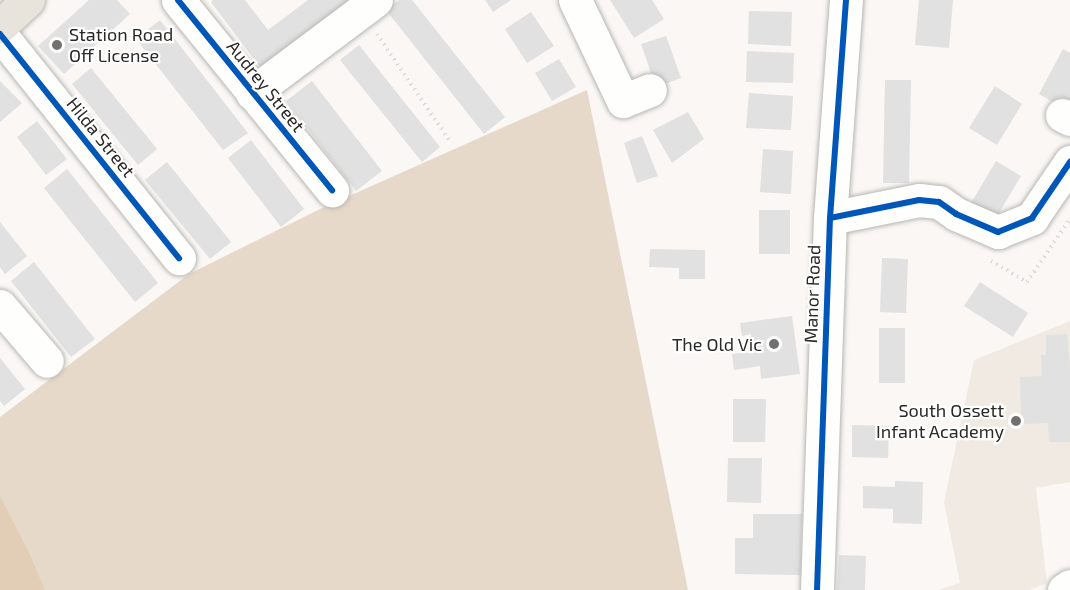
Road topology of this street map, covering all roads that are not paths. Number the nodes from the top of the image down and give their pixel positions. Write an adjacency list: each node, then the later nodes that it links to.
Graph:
1 (28, 0): 6 (main road)
2 (178, 0): 9 (street, Audrey Street)
3 (575, 0): 8 (street)
4 (846, 0): 12 (street, Manor Road)
5 (369, 6): 9 (street)
6 (0, 26)
7 (0, 34): 13 (street, Hilda Street)
8 (650, 90)
9 (252, 93): 11 (street, Audrey Street)
10 (1070, 162): 12 (street)
11 (332, 190)
12 (830, 218): 17 (street, Manor Road)
13 (179, 258)
14 (0, 306): 15 (street)
15 (47, 360)
16 (1070, 586): 18 (street)
17 (817, 590)
18 (1064, 590)

